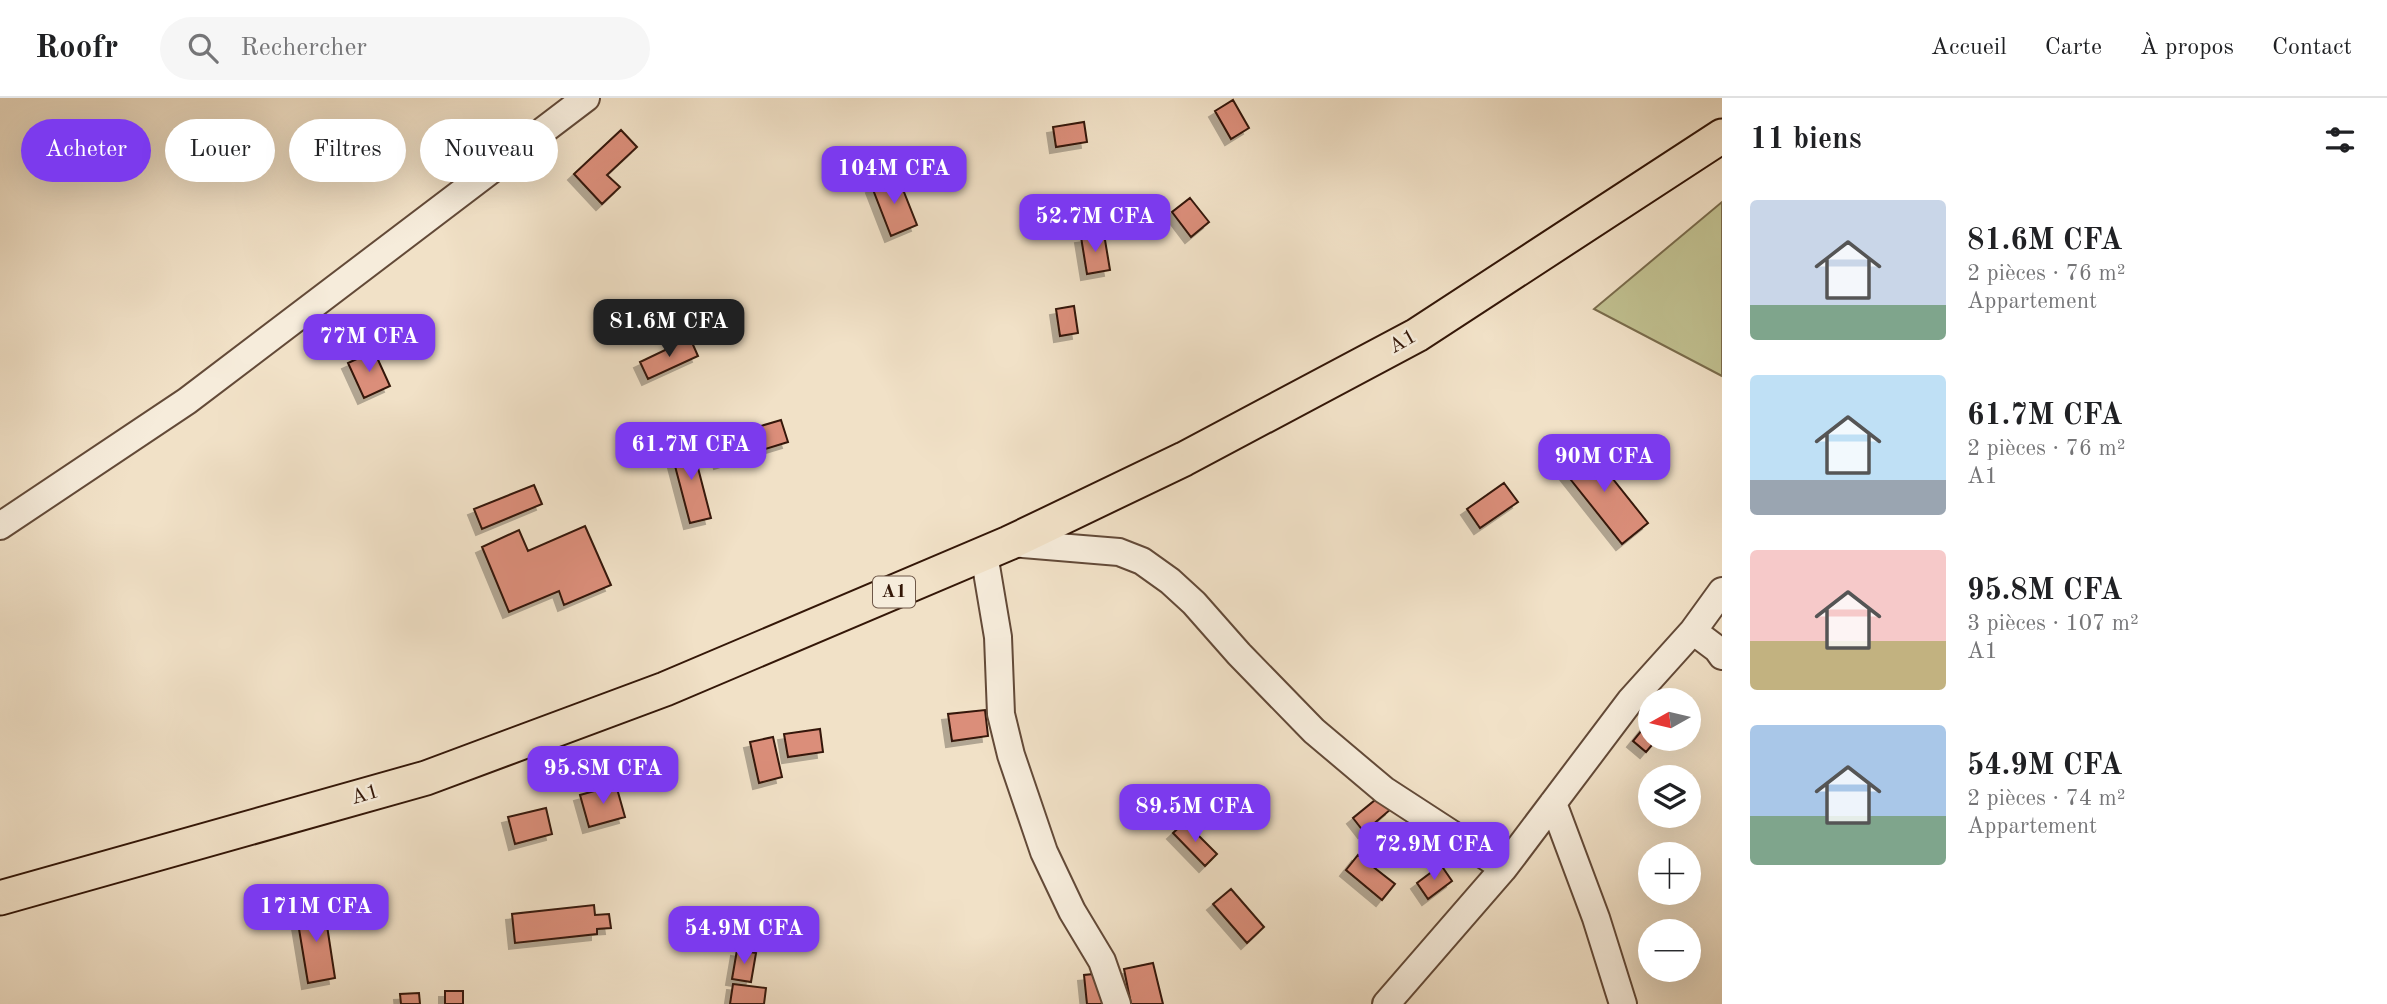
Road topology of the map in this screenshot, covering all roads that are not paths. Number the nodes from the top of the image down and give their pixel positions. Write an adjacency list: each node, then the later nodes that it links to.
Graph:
1 (586, 98): 3 (street)
2 (1722, 136): 4 (main road, A1 / A1)
3 (0, 526)
4 (996, 549): 9 (street); 10 (main road, A1 / A1); 11 (street)
5 (1722, 591): 6 (street)
6 (1693, 631): 7 (street); 8 (street)
7 (1722, 656)
8 (1553, 803): 9 (street); 13 (street)
9 (1504, 868): 12 (street)
10 (0, 898)
11 (1117, 1004)
12 (1386, 1004)
13 (1623, 1004)

